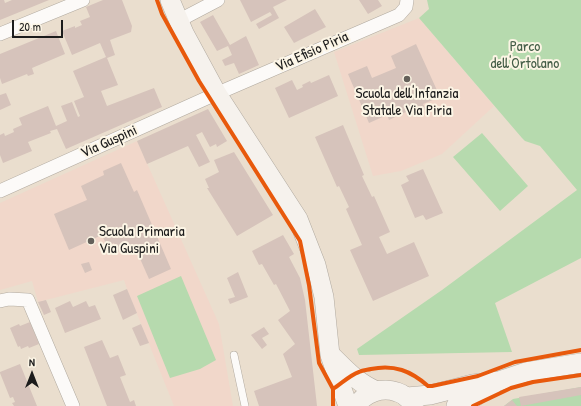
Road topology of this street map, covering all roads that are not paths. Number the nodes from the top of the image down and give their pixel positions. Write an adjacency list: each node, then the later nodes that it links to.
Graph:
1 (83, 0): 6 (street)
2 (170, 0): 5 (street)
3 (218, 0): 5 (street)
4 (406, 4): 7 (street, Via Efisio Piria)
5 (178, 21): 7 (street)
6 (0, 34)
7 (217, 94): 8 (street, Via Guspini); 11 (street)
8 (0, 191)
9 (0, 301): 16 (street)
10 (234, 355): 17 (lane)
11 (330, 355): 14 (street); 18 (street)
12 (581, 362): 13 (street)
13 (499, 381): 15 (street); 20 (street)
14 (377, 391): 15 (street); 19 (street)
15 (411, 402)
16 (73, 406)
17 (245, 406)
18 (348, 406)
19 (357, 406)
20 (456, 406)

